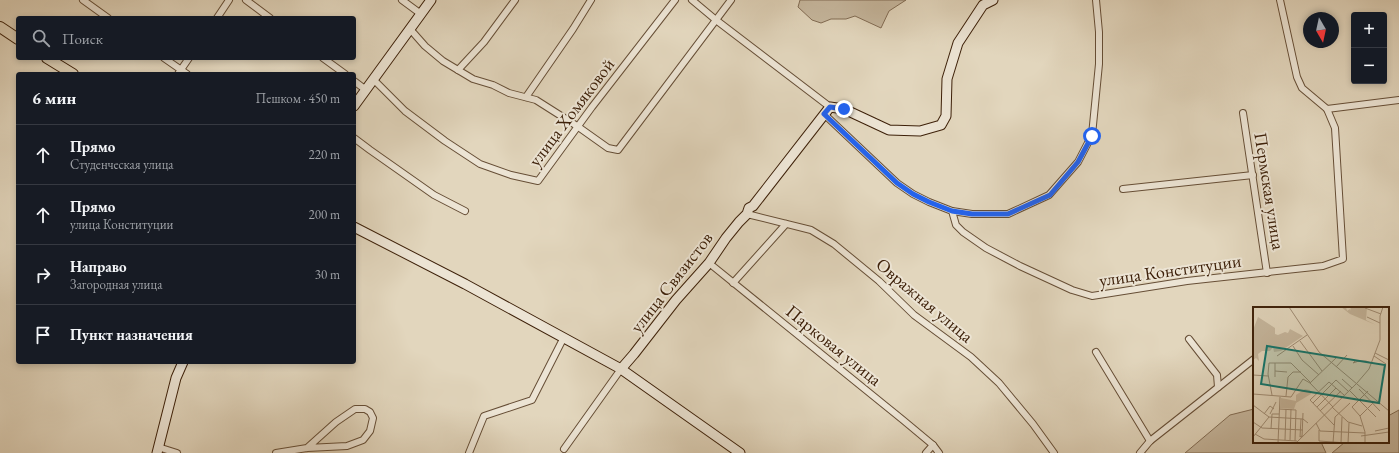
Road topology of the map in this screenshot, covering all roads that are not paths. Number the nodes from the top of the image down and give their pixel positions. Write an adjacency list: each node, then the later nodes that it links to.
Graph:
1 (83, 0): 15 (street)
2 (229, 0): 16 (street)
3 (246, 0): 17 (street)
4 (402, 0): 14 (street)
5 (431, 0): 14 (street)
6 (515, 0): 26 (street)
7 (591, 0): 33 (street)
8 (675, 0): 40 (street, улица Хомяковой)
9 (692, 0): 18 (street)
10 (730, 0): 18 (street)
11 (993, 0): 36 (street)
12 (1096, 0): 45 (street)
13 (1280, 0): 37 (street)
14 (421, 14): 20 (street)
15 (105, 16)
16 (218, 16)
17 (267, 16)
18 (716, 20): 36 (street); 40 (street)
19 (0, 27): 21 (main road)
20 (410, 29): 26 (street); 30 (street)
21 (16, 38)
22 (50, 60): 27 (main road)
23 (166, 60): 28 (street)
24 (188, 60): 28 (street)
25 (327, 60): 29 (street)
26 (458, 70): 33 (street)
27 (70, 72)
28 (179, 72)
29 (342, 72)
30 (373, 79): 32 (street); 40 (street, улица Хомяковой)
31 (356, 82): 32 (street)
32 (366, 90): 35 (street)
33 (526, 97): 40 (street)
34 (1399, 100): 37 (street)
35 (356, 103)
36 (830, 107): 39 (street, улица Связистов)
37 (1327, 109): 50 (street, улица Конституции)
38 (1243, 113): 42 (street, Пермская улица)
39 (824, 114): 45 (street); 46 (street, улица Связистов)
40 (578, 126)
41 (356, 140): 44 (street)
42 (1252, 175): 43 (street); 50 (street, Пермская улица)
43 (1123, 189)
44 (465, 211)
45 (952, 211): 50 (street, улица Конституции)
46 (747, 214): 47 (street, Овражная улица); 49 (street, улица Связистов)
47 (786, 224): 51 (street); 70 (street, Овражная улица)
48 (356, 228): 52 (street)
49 (709, 263): 51 (street, Парковая улица); 57 (street, улица Связистов)
50 (1267, 273)
51 (733, 283): 60 (street, Парковая улица)
52 (564, 337): 57 (street); 66 (street)
53 (1189, 339): 58 (street)
54 (1096, 352): 59 (street)
55 (1253, 361): 58 (street)
56 (182, 364): 63 (street)
57 (621, 369): 62 (street); 67 (street)
58 (1218, 387): 59 (street)
59 (1150, 442): 71 (street)
60 (933, 446): 68 (street); 69 (street, Парковая улица)
61 (308, 448): 61 (street); 65 (street)
62 (564, 448)
63 (158, 450): 64 (street)
64 (177, 453)
65 (276, 453)
66 (469, 453)
67 (740, 453)
68 (926, 453)
69 (939, 453)
70 (1054, 453)
71 (1140, 453)

